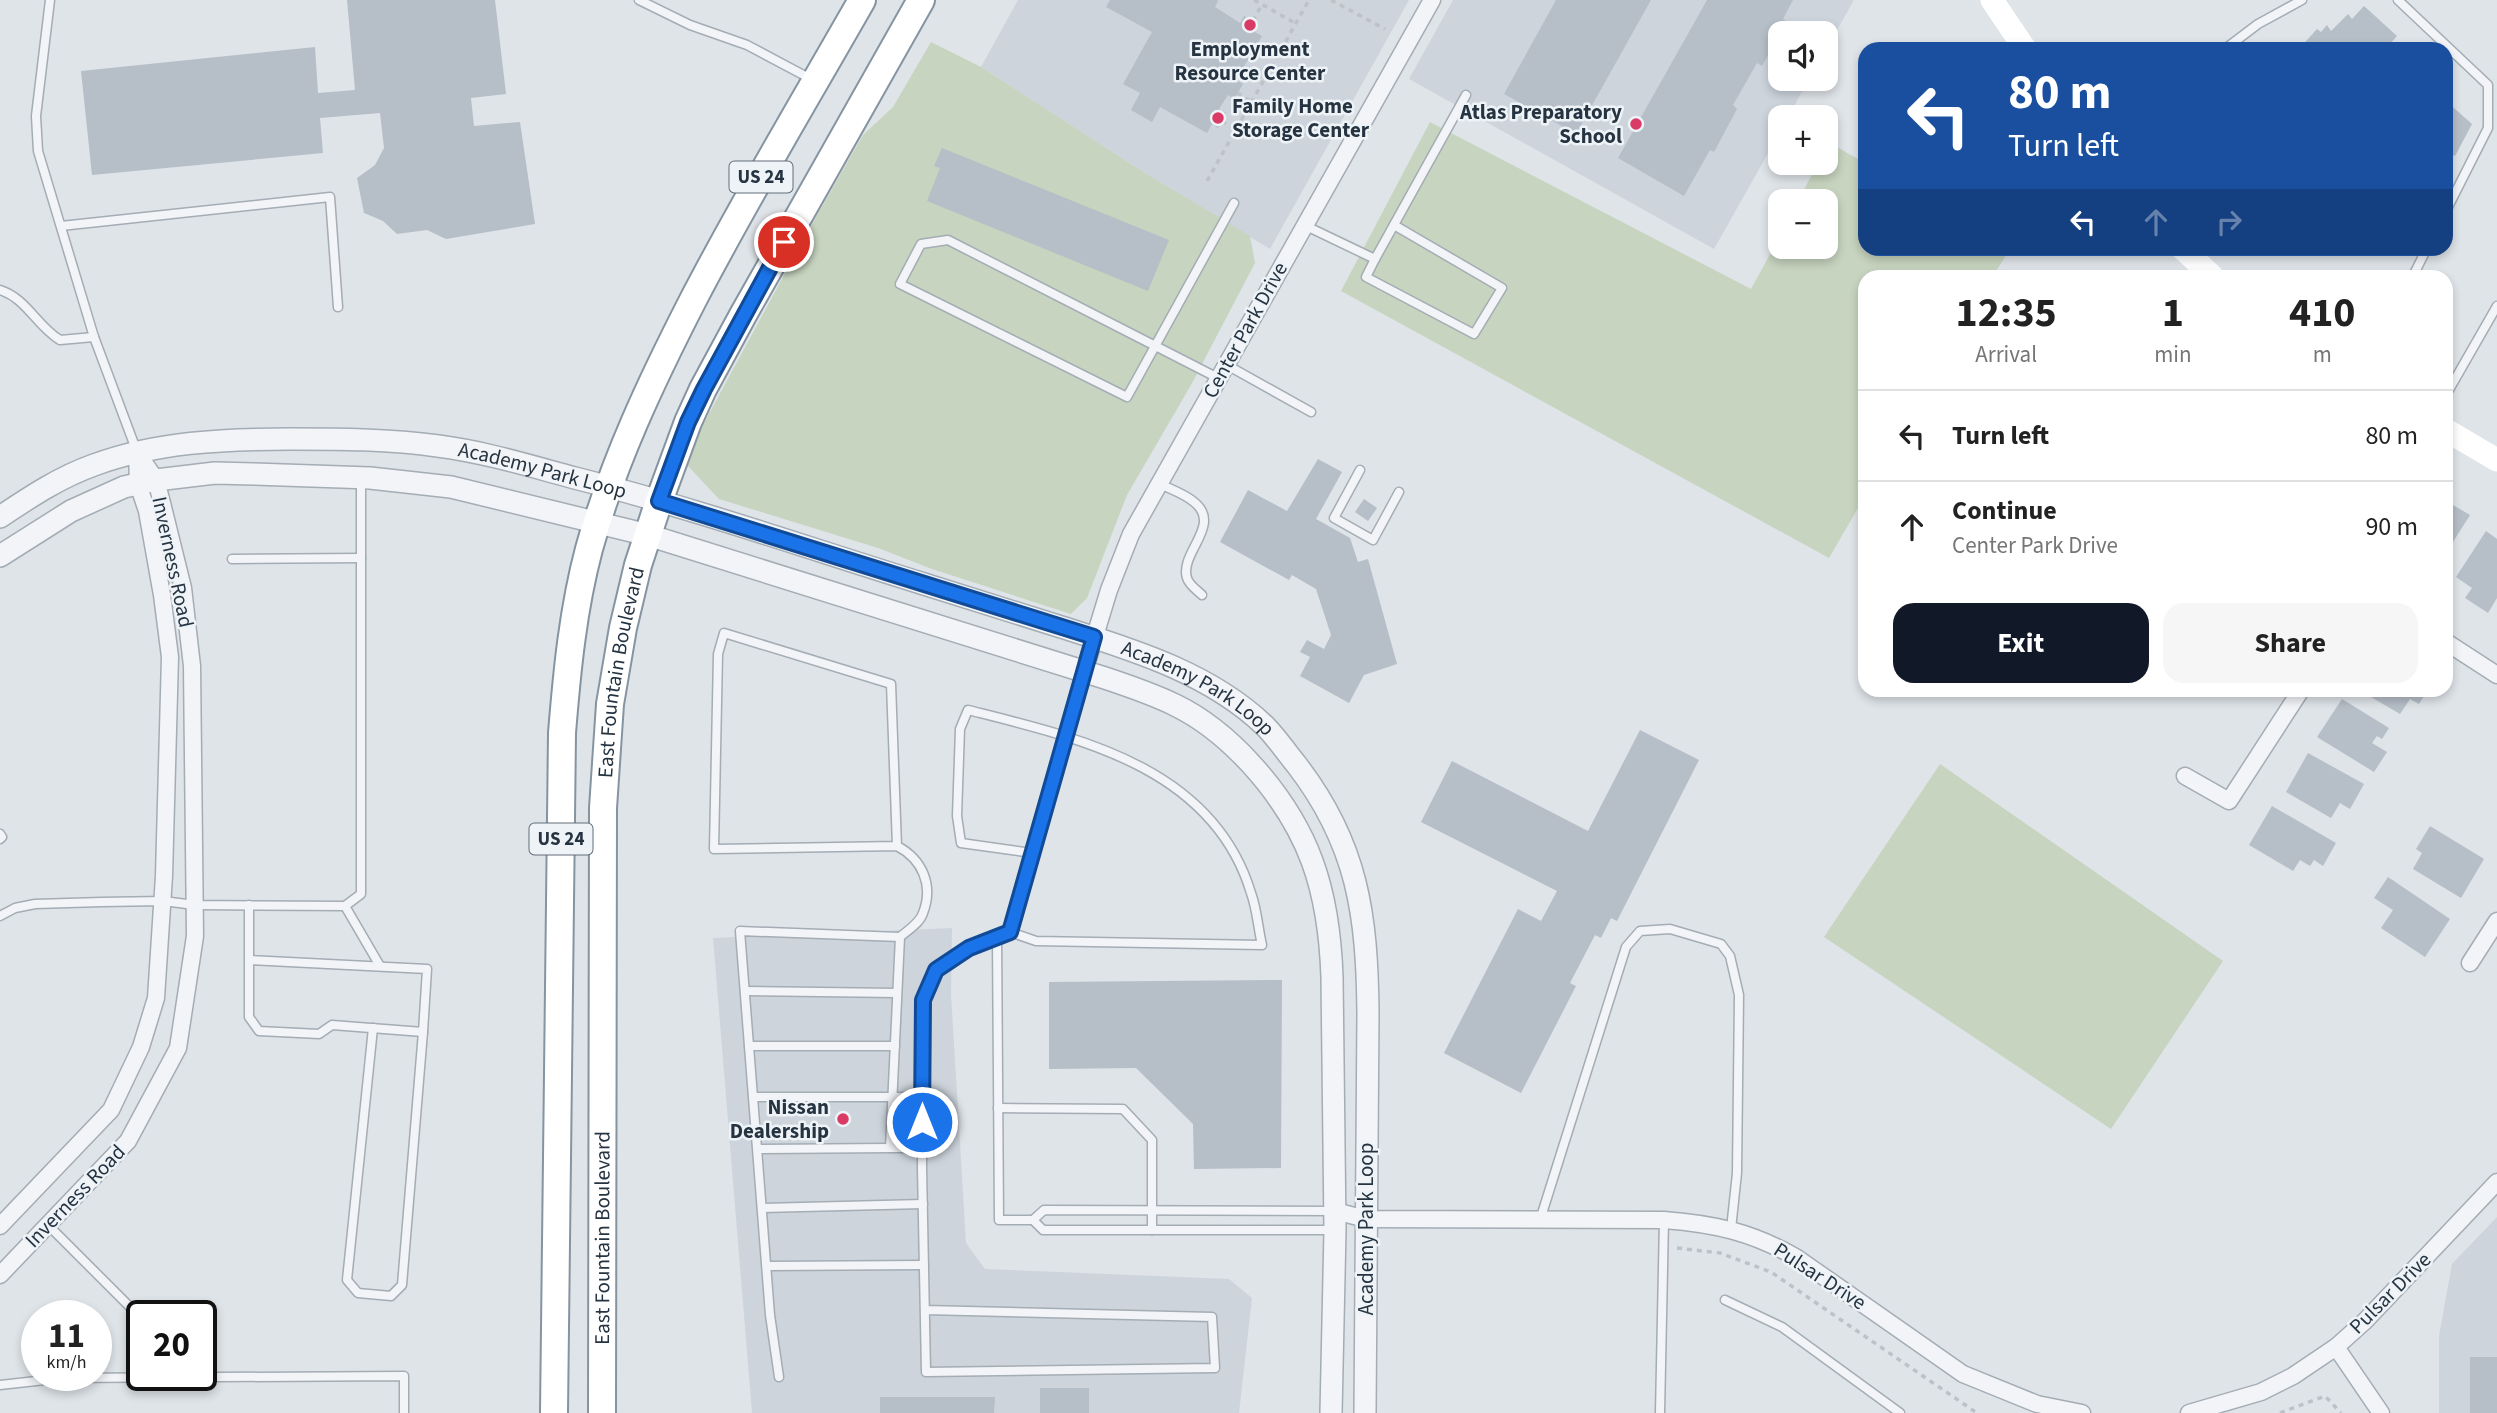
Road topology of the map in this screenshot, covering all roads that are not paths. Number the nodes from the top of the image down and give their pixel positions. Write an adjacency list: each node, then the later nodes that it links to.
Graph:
1 (50, 0): 19 (lane)
2 (639, 0): 13 (lane)
3 (862, 0): 13 (highway, East Fountain Boulevard / US 24)
4 (921, 0): 42 (highway, East Fountain Boulevard / US 24)
5 (1432, 0): 17 (street, Center Park Drive)
6 (1992, 0): 9 (main road)
7 (2302, 0): 10 (lane)
8 (2398, 0): 11 (lane)
9 (2020, 42)
10 (2235, 42)
11 (2442, 42)
12 (2453, 52): 15 (lane)
13 (816, 82): 40 (highway, East Fountain Boulevard / US 24)
14 (1466, 95): 18 (lane)
15 (2453, 197)
16 (1234, 203): 29 (lane)
17 (1304, 225): 21 (lane); 30 (street, Center Park Drive)
18 (1394, 225): 21 (lane); 21 (lane)
19 (61, 226): 25 (lane); 28 (lane)
20 (2191, 256): 22 (main road)
21 (1375, 259)
22 (2206, 270)
23 (0, 290): 28 (lane)
24 (2497, 306): 27 (lane)
25 (338, 307)
26 (2497, 320): 27 (lane)
27 (2482, 335): 31 (lane)
28 (94, 337): 34 (lane)
29 (1156, 346): 29 (lane); 30 (lane)
30 (1222, 371): 32 (lane); 39 (street, Center Park Drive)
31 (2453, 383)
32 (1311, 412)
33 (2453, 434): 35 (main road)
34 (137, 452): 38 (street, Inverness Road); 40 (street, Academy Park Loop); 43 (street, Academy Park Loop)
35 (2497, 460)
36 (1360, 470): 41 (lane)
37 (361, 478): 38 (street, Academy Park Loop); 44 (street, Academy Park Loop); 47 (lane)
38 (147, 482): 46 (street, Academy Park Loop); 59 (street, Inverness Road); 60 (street, Inverness Road)
39 (1159, 484): 49 (lane); 50 (street, Center Park Drive)
40 (610, 487): 42 (street, Academy Park Loop); 44 (highway, East Fountain Boulevard / US 24)
41 (1399, 492)
42 (659, 501): 45 (highway, East Fountain Boulevard / US 24); 50 (street, Academy Park Loop)
43 (0, 517)
44 (598, 523): 45 (street, Academy Park Loop); 108 (highway, East Fountain Boulevard / US 24)
45 (648, 536): 52 (street, Academy Park Loop); 109 (highway, East Fountain Boulevard / US 24)
46 (0, 556)
47 (361, 558): 48 (lane); 62 (lane)
48 (232, 559)
49 (1202, 595)
50 (1094, 637): 52 (street, Center Park Drive); 88 (street, Academy Park Loop)
51 (2453, 647): 53 (street)
52 (1084, 672): 55 (lane); 92 (street, Academy Park Loop)
53 (2497, 676)
54 (2296, 697): 56 (street)
55 (1066, 735): 58 (lane); 58 (lane); 65 (lane)
56 (2185, 776)
57 (897, 846): 57 (lane); 67 (lane)
58 (1032, 853): 65 (lane)
59 (163, 901): 60 (lane); 63 (lane); 93 (street, Inverness Road)
60 (195, 905): 61 (lane); 94 (street, Inverness Road)
61 (249, 905): 62 (lane); 68 (lane)
62 (345, 906): 70 (lane)
63 (0, 916)
64 (2497, 921): 69 (street)
65 (1010, 932): 66 (lane)
66 (997, 936): 79 (lane); 80 (lane)
67 (900, 937): 71 (lane); 72 (lane)
68 (249, 960): 70 (lane); 73 (lane)
69 (2470, 963)
70 (380, 966): 74 (lane)
71 (745, 991): 72 (lane); 75 (lane)
72 (897, 993): 76 (lane)
73 (373, 1028): 74 (lane); 74 (lane)
74 (423, 1032)
75 (750, 1046): 76 (lane); 78 (lane)
76 (895, 1046): 77 (lane)
77 (892, 1096): 78 (lane); 79 (lane); 81 (lane)
78 (754, 1097): 83 (lane)
79 (922, 1097): 82 (lane)
80 (999, 1108): 87 (lane); 89 (lane)
81 (890, 1148): 82 (lane); 83 (lane)
82 (922, 1148): 85 (lane)
83 (758, 1149): 86 (lane)
84 (2497, 1182): 103 (street, Pulsar Drive)
85 (923, 1204): 86 (lane); 97 (lane)
86 (762, 1208): 98 (lane)
87 (1153, 1210): 89 (lane); 92 (lane); 96 (lane)
88 (1366, 1219): 90 (street, Pulsar Drive); 92 (street, Pulsar Drive); 111 (street, Academy Park Loop)
89 (1033, 1220): 96 (lane)
90 (1540, 1220): 91 (street, Pulsar Drive); 95 (lane)
91 (1664, 1220): 95 (street, Pulsar Drive); 112 (lane)
92 (1335, 1221): 96 (lane); 110 (street, Academy Park Loop)
93 (0, 1226)
94 (48, 1226): 99 (street, Inverness Road); 101 (lane)
95 (1731, 1229): 114 (street, Pulsar Drive)
96 (1152, 1230)
97 (924, 1265): 98 (lane); 102 (lane)
98 (767, 1266): 104 (lane)
99 (0, 1275)
100 (1725, 1300): 113 (lane)
101 (126, 1303)
102 (925, 1310): 102 (lane)
103 (2336, 1347): 106 (street, Pulsar Drive); 115 (street)
104 (779, 1377)
105 (0, 1385): 107 (lane)
106 (2199, 1412)
107 (404, 1413)
108 (554, 1413)
109 (602, 1413)
110 (1331, 1413)
111 (1365, 1413)
112 (1660, 1413)
113 (1900, 1413)
114 (2082, 1413)
115 (2382, 1413)

